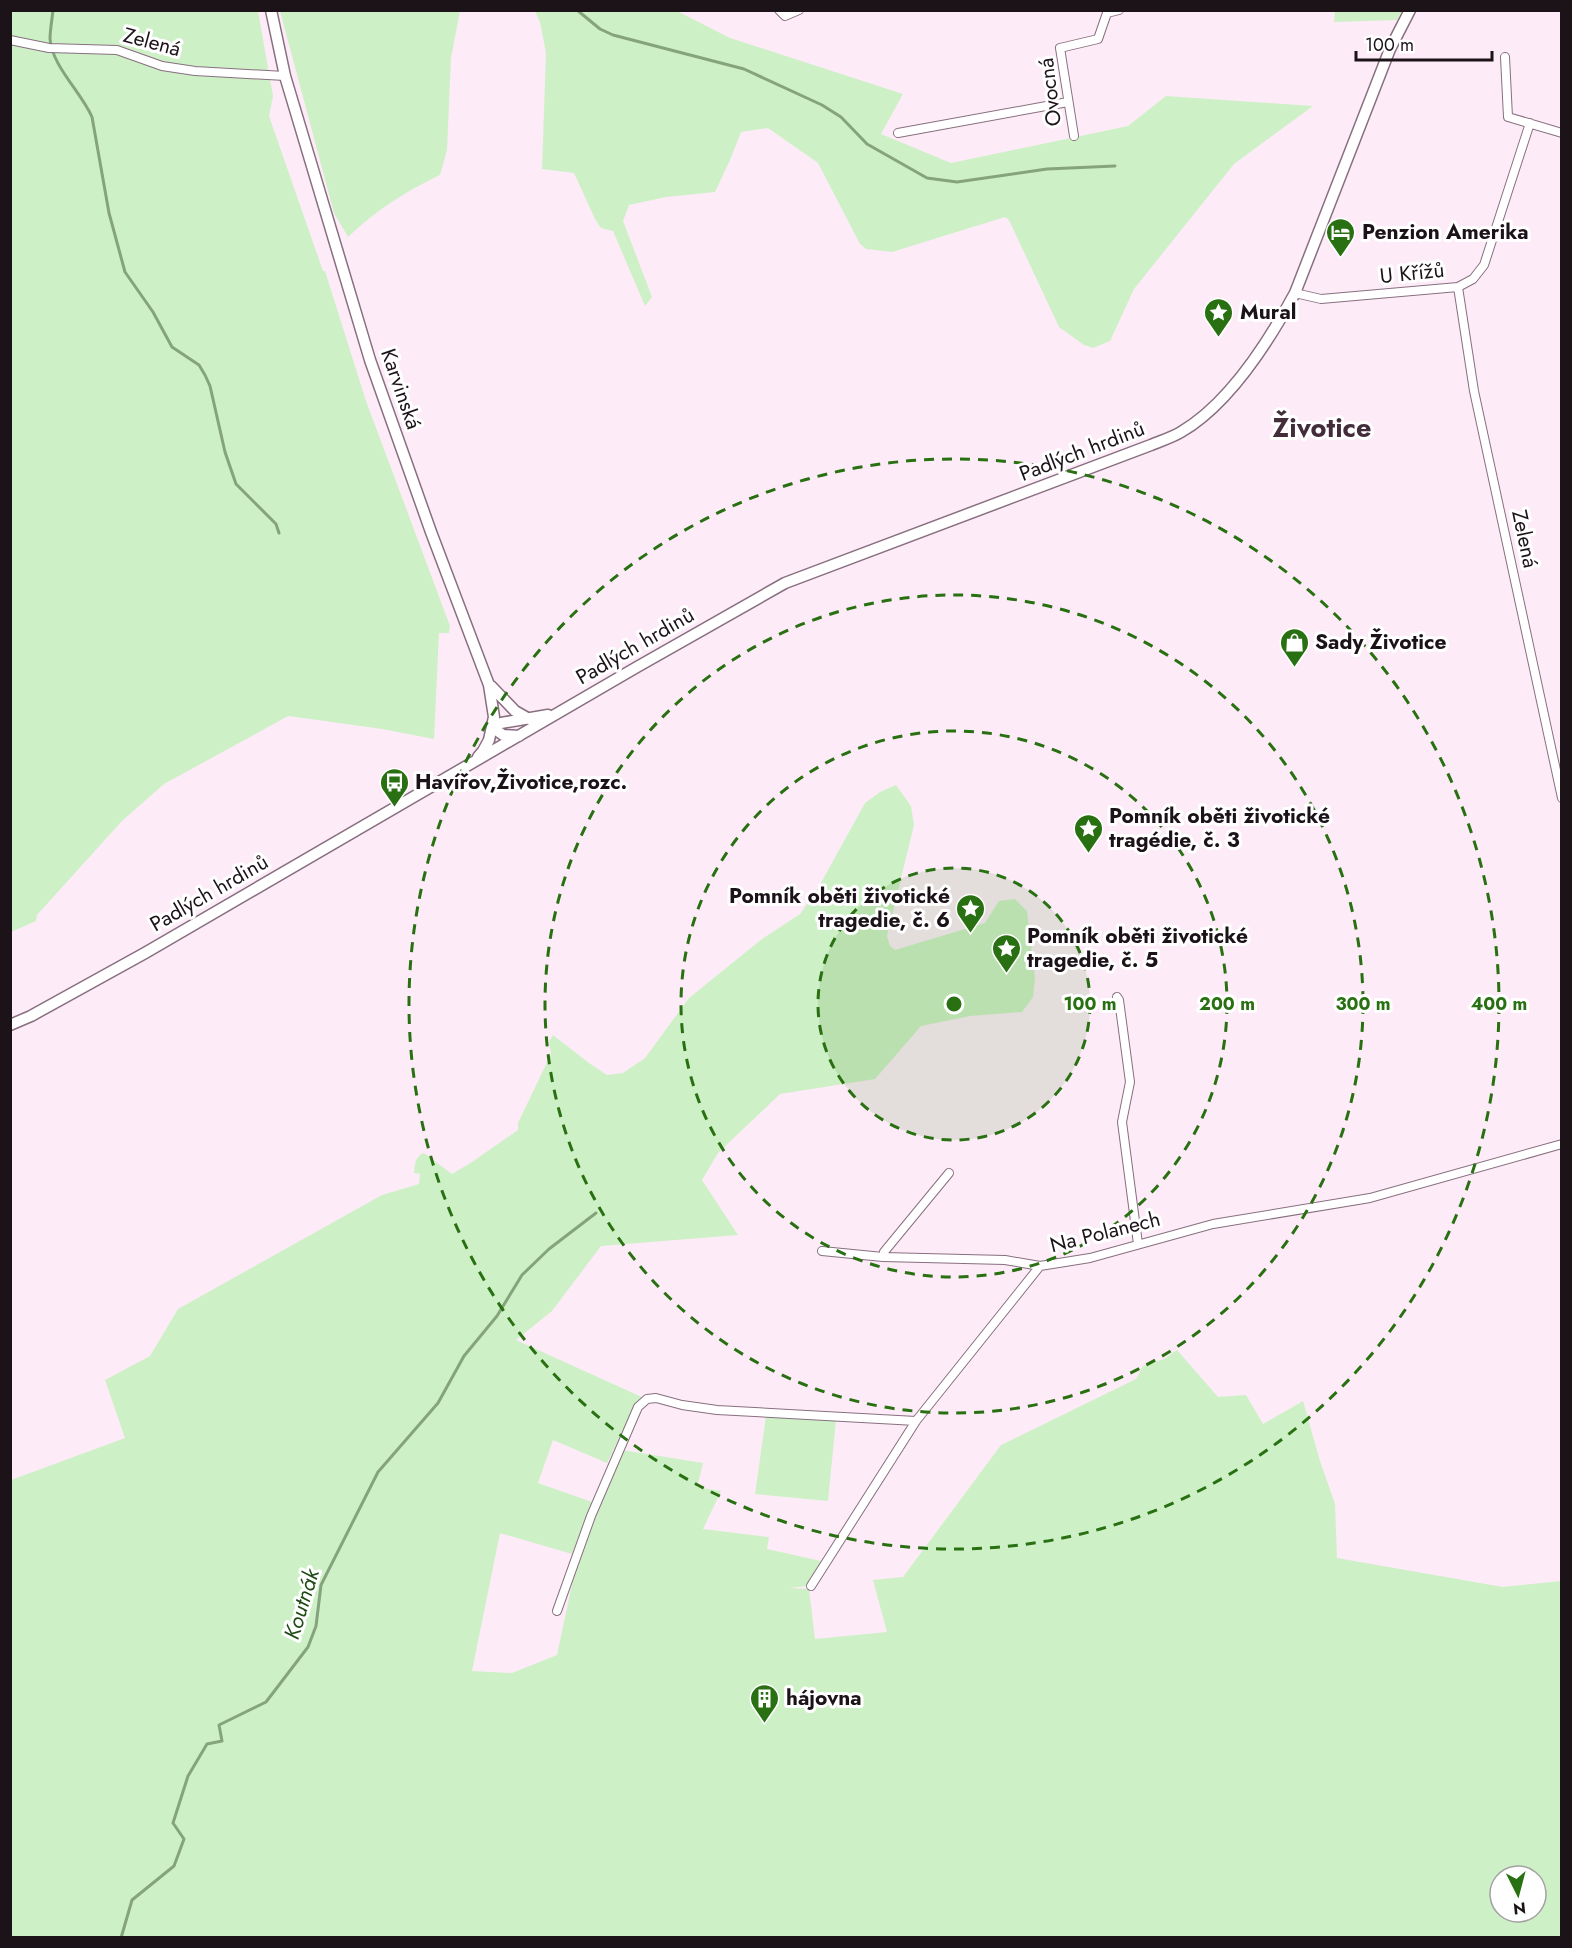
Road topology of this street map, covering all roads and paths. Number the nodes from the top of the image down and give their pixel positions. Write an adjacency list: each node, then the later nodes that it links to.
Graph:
1 (271, 10): 8 (street, Karvinská)
2 (779, 10): 3 (street)
3 (799, 10)
4 (1119, 10): 9 (street, Ovocná)
5 (1410, 10): 15 (street, Padlých hrdinů)
6 (10, 40): 8 (street, Zelená)
7 (1505, 57): 10 (street)
8 (285, 76): 16 (street, Karvinská)
9 (1068, 102): 11 (street); 13 (street, Ovocná)
10 (1530, 123): 12 (street); 14 (street, U Křížů)
11 (897, 133)
12 (1562, 133)
13 (1074, 136)
14 (1458, 287): 15 (street, U Křížů); 22 (street, Zelená)
15 (1295, 293): 17 (street, Padlých hrdinů)
16 (489, 685): 18 (street); 19 (street, Karvinská)
17 (557, 713): 18 (street, Padlých hrdinů); 20 (street, Padlých hrdinů)
18 (529, 719): 19 (street, Padlých hrdinů)
19 (492, 727): 20 (street); 21 (street, Karvinská)
20 (519, 736): 21 (street, Padlých hrdinů)
21 (465, 766): 24 (street, Padlých hrdinů)
22 (1562, 798)
23 (1117, 997): 27 (street)
24 (10, 1025)
25 (1562, 1144): 27 (street, Na Polanech)
26 (949, 1173): 29 (street)
27 (1138, 1244): 30 (street, Na Polanech)
28 (822, 1251): 29 (street)
29 (883, 1257): 30 (street)
30 (1040, 1266): 31 (street, Na Polanech)
31 (916, 1420): 32 (street, Na Polanech); 33 (street)
32 (811, 1586)
33 (557, 1611)

